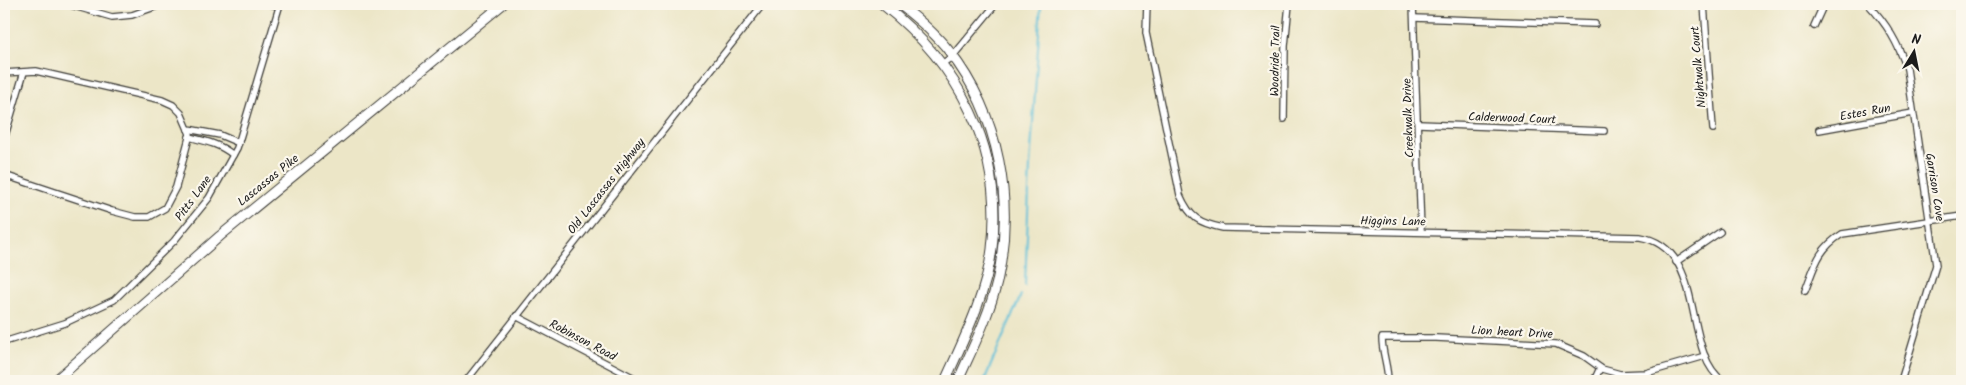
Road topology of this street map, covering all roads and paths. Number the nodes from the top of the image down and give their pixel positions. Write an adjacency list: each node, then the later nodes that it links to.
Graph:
1 (66, 4): 2 (street)
2 (164, 4)
3 (272, 4): 15 (street)
4 (503, 4): 45 (main road, Lascassas Pike)
5 (763, 4): 41 (street, Old Lascassas Highway)
6 (882, 4): 20 (main road)
7 (899, 4): 19 (main road)
8 (996, 4): 19 (street)
9 (1147, 4): 37 (street, Higgins Lane)
10 (1289, 4): 24 (street, Woodride Trail)
11 (1413, 4): 16 (street, Creekwalk Drive)
12 (1704, 4): 27 (street, Nightwalk Court)
13 (1824, 4): 18 (street)
14 (1868, 4): 23 (street, Garrison Cove)
15 (280, 5): 32 (street, Pitts Lane)
16 (1414, 18): 17 (street); 25 (street, Creekwalk Drive)
17 (1595, 24)
18 (1814, 26)
19 (953, 56): 20 (street); 49 (main road)
20 (942, 64): 48 (main road)
21 (4, 72): 22 (street)
22 (24, 72): 26 (street); 31 (street)
23 (1913, 114): 28 (street, Estes Run); 36 (street, Garrison Cove)
24 (1284, 119)
25 (1418, 124): 29 (street, Calderwood Court); 37 (street, Creekwalk Drive)
26 (188, 129): 30 (street); 32 (street)
27 (1713, 129)
28 (1819, 130)
29 (1604, 131)
30 (189, 137): 33 (street); 34 (street)
31 (4, 139)
32 (239, 143): 33 (street, Pitts Lane)
33 (233, 155): 42 (street, Pitts Lane)
34 (4, 175)
35 (1962, 216): 36 (street)
36 (1930, 219): 40 (street); 53 (street, Garrison Cove)
37 (1421, 231): 39 (street, Higgins Lane)
38 (1720, 232): 39 (street)
39 (1676, 262): 43 (street, Higgins Lane)
40 (1805, 292)
41 (516, 316): 46 (street, Old Lascassas Highway); 47 (street, Robinson Road)
42 (4, 342)
43 (1705, 356): 44 (street, Lion heart Drive); 52 (street, Higgins Lane)
44 (1600, 368): 50 (street, Lion heart Drive); 51 (street)
45 (55, 381)
46 (466, 381)
47 (640, 381)
48 (945, 381)
49 (958, 381)
50 (1388, 381)
51 (1594, 381)
52 (1722, 381)
53 (1901, 381)

